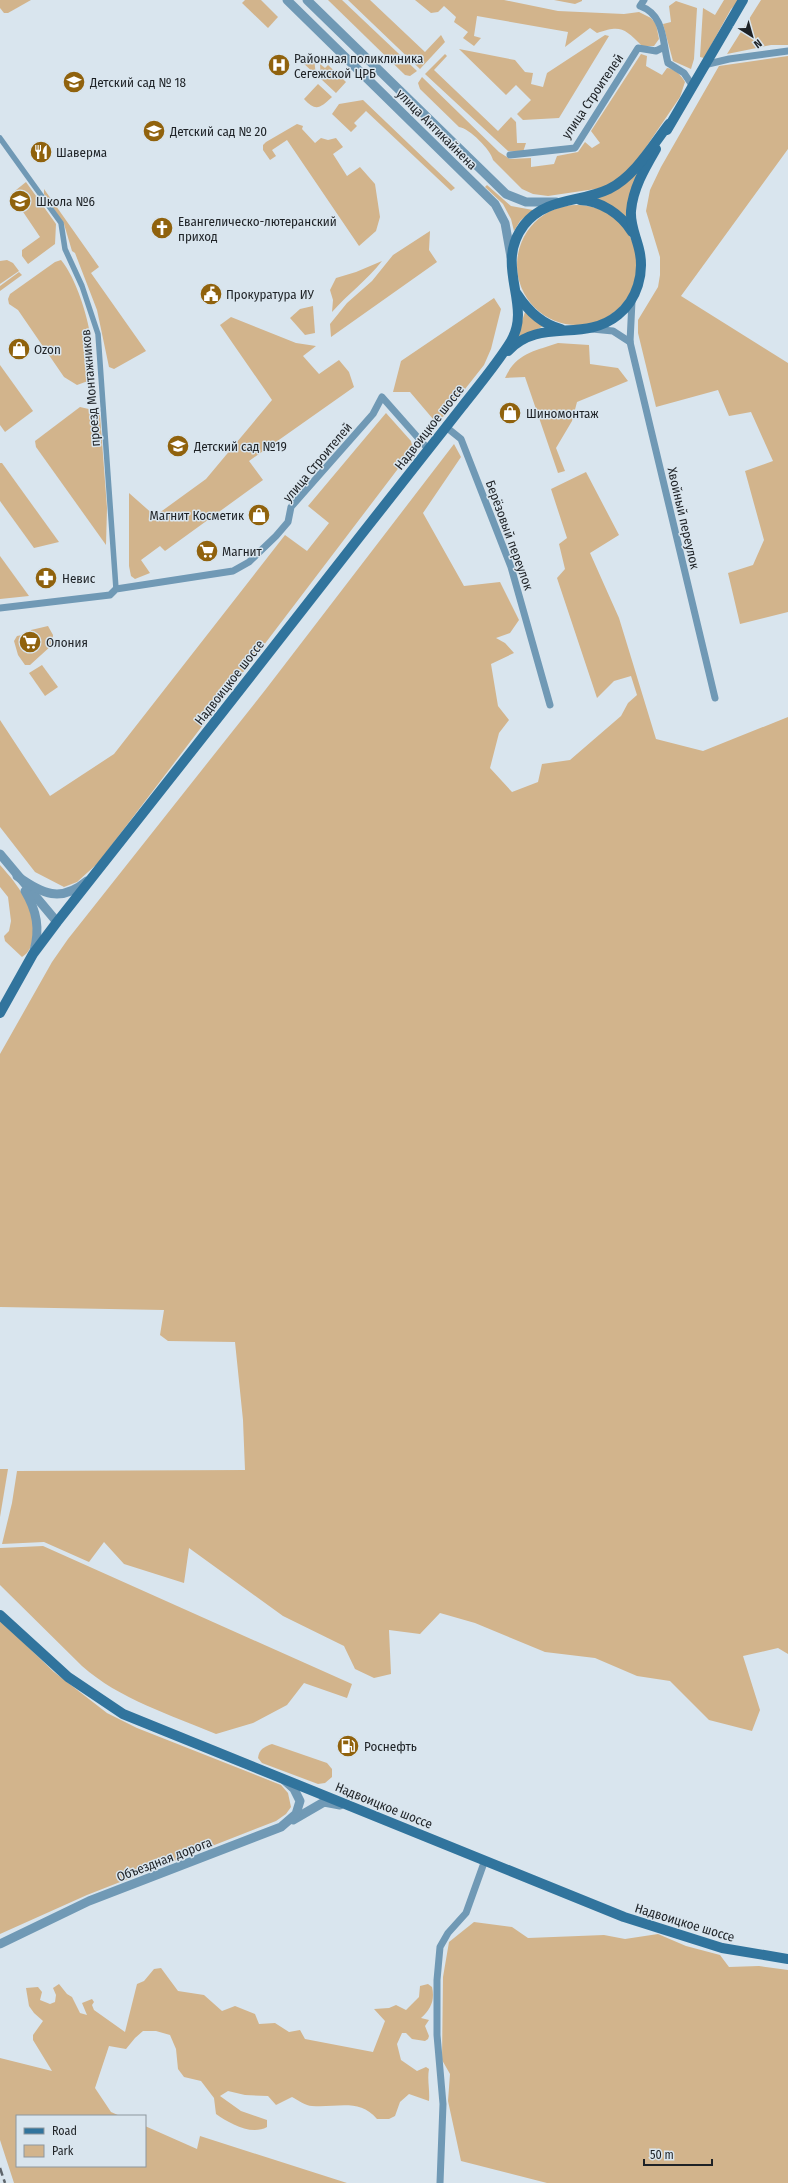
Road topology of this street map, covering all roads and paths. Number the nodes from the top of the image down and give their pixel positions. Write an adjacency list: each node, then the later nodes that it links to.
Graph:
1 (287, 0): 6 (street, улица Антикайнена)
2 (307, 0): 5 (street, улица Антикайнена)
3 (644, 0): 7 (street)
4 (743, 0): 9 (main road)
5 (315, 8): 6 (street); 14 (street, улица Антикайнена)
6 (305, 18): 16 (street, улица Антикайнена)
7 (664, 47): 10 (street); 13 (street, улица Строителей)
8 (788, 51): 9 (street)
9 (704, 65): 10 (main road)
10 (692, 85): 11 (main road)
11 (669, 124): 14 (main road); 15 (main road)
12 (0, 138): 25 (street, проезд Монтажников)
13 (510, 155)
14 (570, 200): 15 (main road); 16 (main road)
15 (635, 237): 18 (main road)
16 (511, 257): 17 (main road)
17 (512, 281): 20 (main road); 22 (main road)
18 (632, 299): 19 (main road); 21 (street, Хвойный переулок)
19 (591, 329): 20 (main road); 21 (street)
20 (567, 330): 22 (main road)
21 (630, 342): 27 (street, Хвойный переулок)
22 (488, 373): 23 (main road, Надвоицкое шоссе)
23 (446, 427): 24 (main road, Надвоицкое шоссе); 28 (street, Берёзовый переулок)
24 (428, 449): 25 (street, улица Строителей); 30 (main road, Надвоицкое шоссе)
25 (116, 589): 26 (street, улица Строителей)
26 (0, 608)
27 (715, 698)
28 (550, 705)
29 (0, 854): 31 (street)
30 (100, 869): 31 (street); 32 (main road, Надвоицкое шоссе)
31 (17, 876): 32 (street); 33 (street)
32 (57, 922): 33 (main road, Надвоицкое шоссе)
33 (33, 954): 34 (main road, Надвоицкое шоссе)
34 (0, 1013)
35 (0, 1615): 36 (main road, Надвоицкое шоссе)
36 (282, 1778): 37 (main road, Надвоицкое шоссе); 38 (street, Объездная дорога)
37 (359, 1809): 38 (street); 39 (main road, Надвоицкое шоссе)
38 (281, 1827): 40 (street, Объездная дорога)
39 (485, 1860): 41 (main road, Надвоицкое шоссе); 42 (street)
40 (0, 1944)
41 (788, 1959)
42 (440, 2183)

